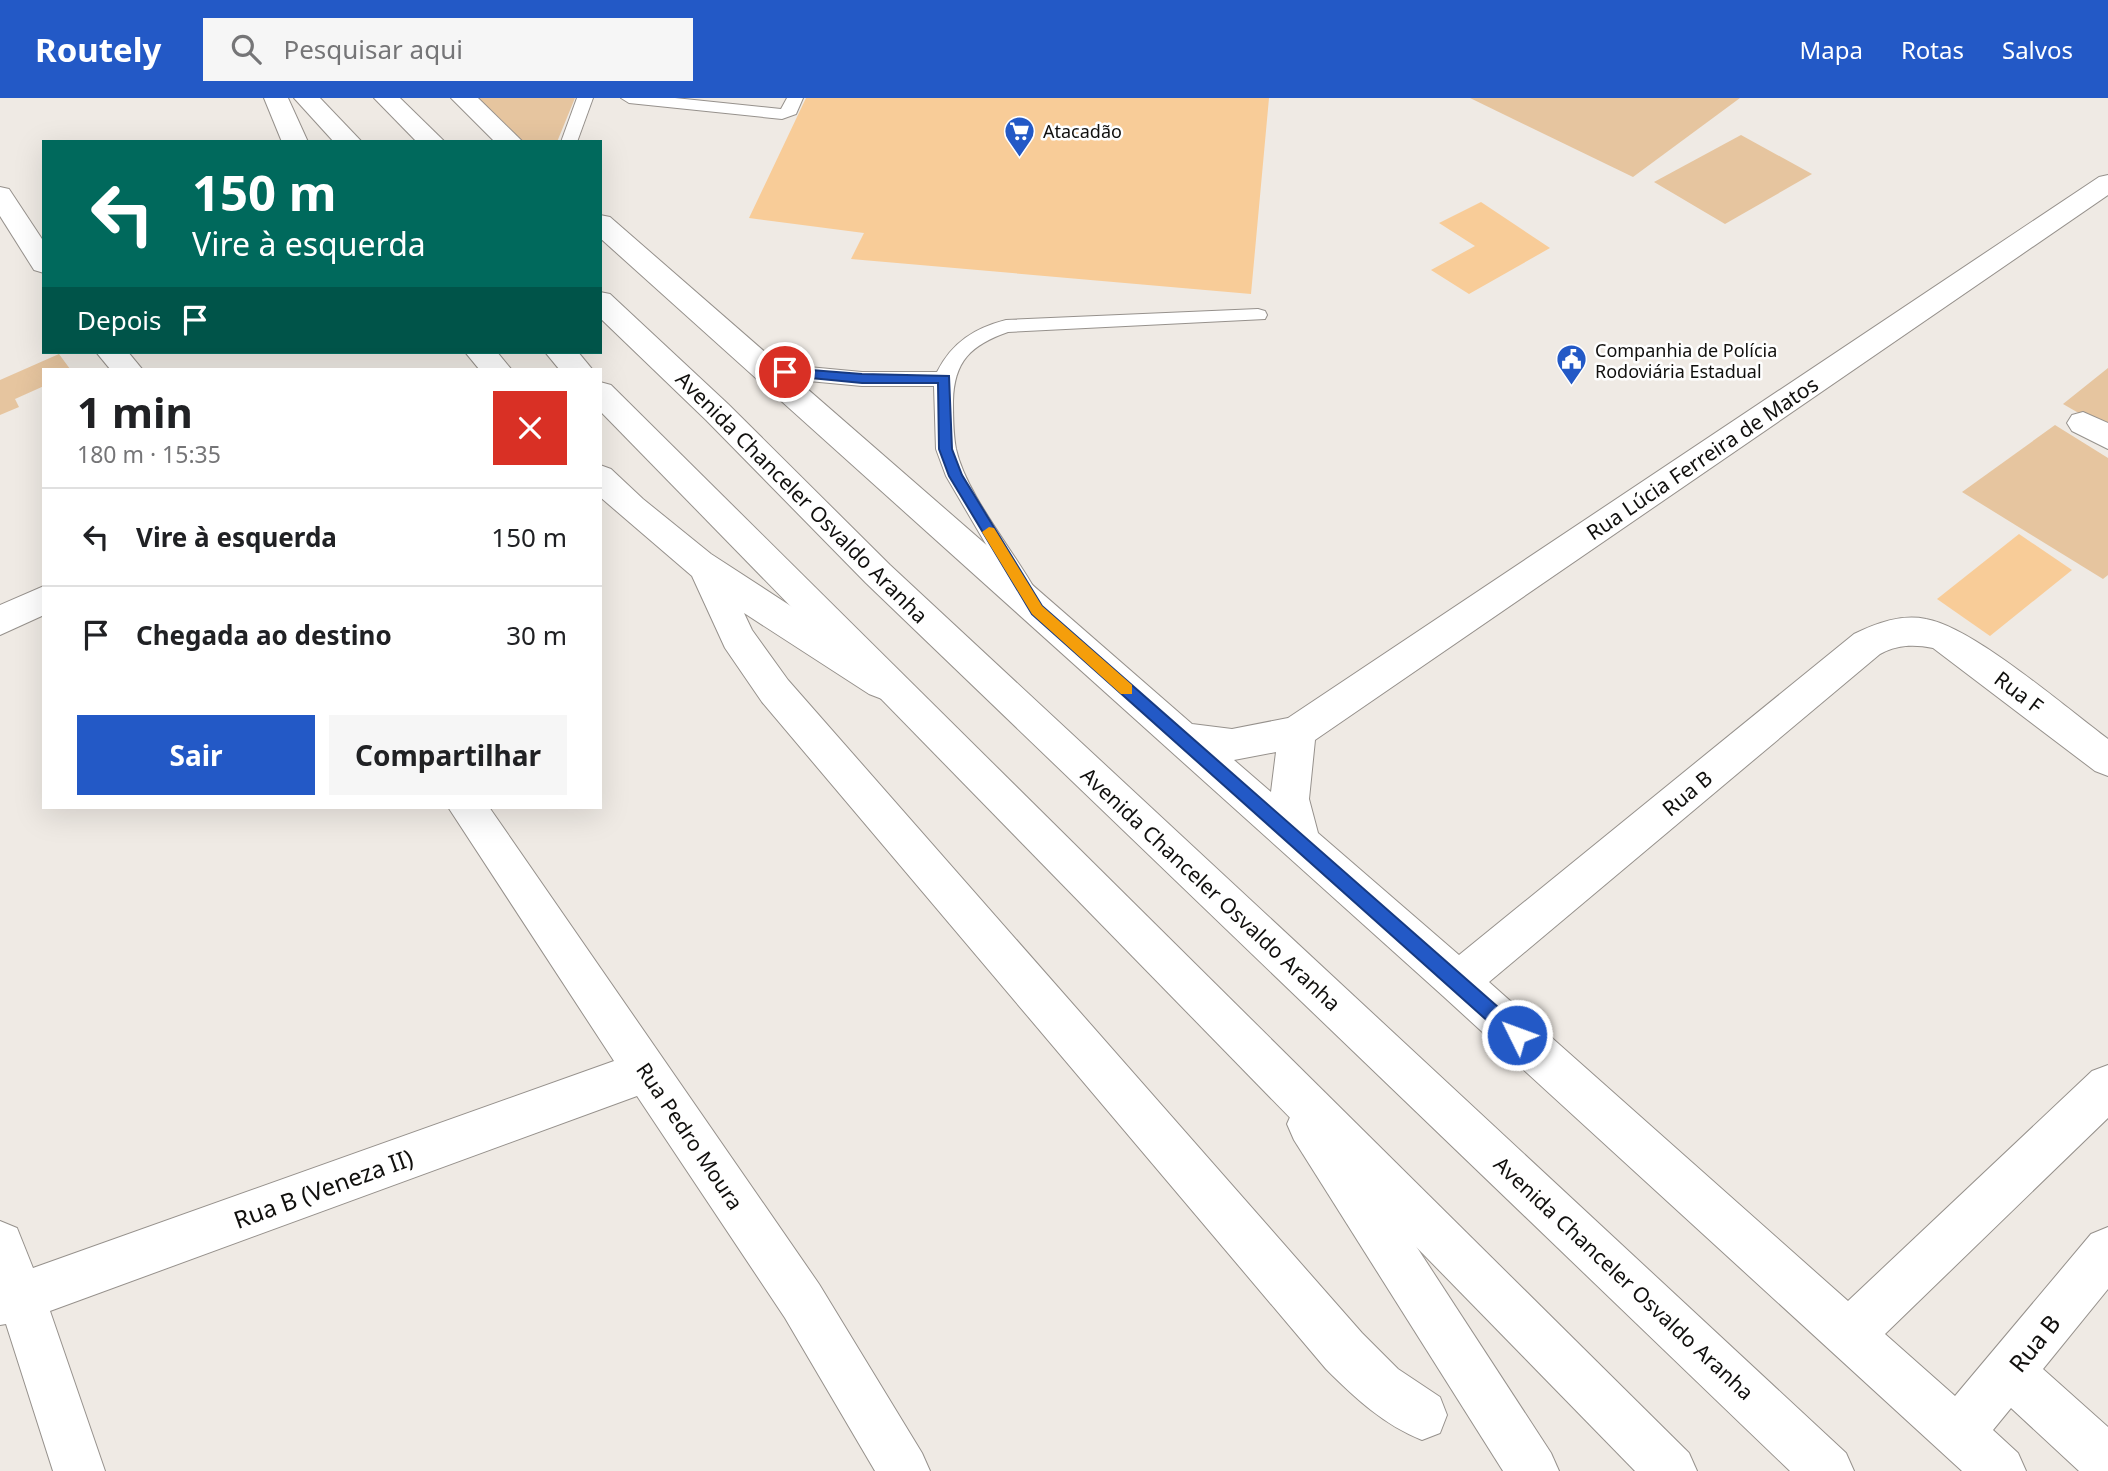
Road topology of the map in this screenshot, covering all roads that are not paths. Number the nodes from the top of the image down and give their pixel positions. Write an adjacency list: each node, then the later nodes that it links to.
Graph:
1 (276, 98): 8 (street)
2 (306, 98): 9 (street)
3 (386, 98): 10 (street)
4 (463, 98): 11 (street)
5 (586, 98): 12 (lane)
6 (629, 98): 7 (lane)
7 (795, 98)
8 (294, 140)
9 (347, 140)
10 (430, 140)
11 (508, 140)
12 (570, 140)
13 (2108, 183): 35 (street, Rua Lúcia Ferreira de Matos)
14 (0, 195): 16 (street)
15 (602, 225): 25 (street)
16 (42, 261)
17 (602, 303): 56 (street, Avenida Chanceler Osvaldo Aranha)
18 (1258, 315): 26 (lane)
19 (113, 354): 22 (street)
20 (482, 354): 23 (street)
21 (562, 354): 24 (street)
22 (126, 368)
23 (495, 368)
24 (577, 368)
25 (766, 370): 26 (lane); 31 (street)
26 (944, 379): 31 (lane)
27 (602, 394): 34 (street)
28 (602, 479): 29 (street)
29 (707, 570): 34 (street); 49 (street)
30 (42, 601): 32 (street)
31 (1037, 610): 36 (street)
32 (0, 621)
33 (1927, 631): 37 (street, Rua F); 40 (street, Rua B)
34 (914, 705): 42 (street)
35 (1297, 732): 36 (street); 39 (street)
36 (1181, 738): 39 (street)
37 (2108, 760)
38 (468, 809): 41 (street, Rua Pedro Moura)
39 (1301, 845): 40 (street)
40 (1458, 982): 47 (street)
41 (646, 1071): 46 (street, Rua B (Veneza II)); 53 (street, Rua Pedro Moura)
42 (1279, 1076): 54 (street); 55 (street)
43 (2108, 1087): 47 (street)
44 (0, 1245): 46 (street)
45 (2108, 1251): 48 (street, Rua B)
46 (11, 1299): 52 (street)
47 (1850, 1333): 50 (street)
48 (2009, 1373): 50 (street, Rua B); 51 (street)
49 (1422, 1415)
50 (1958, 1433): 57 (street)
51 (2108, 1462)
52 (79, 1471)
53 (904, 1471)
54 (1533, 1471)
55 (1671, 1471)
56 (1828, 1471)
57 (2000, 1471)

